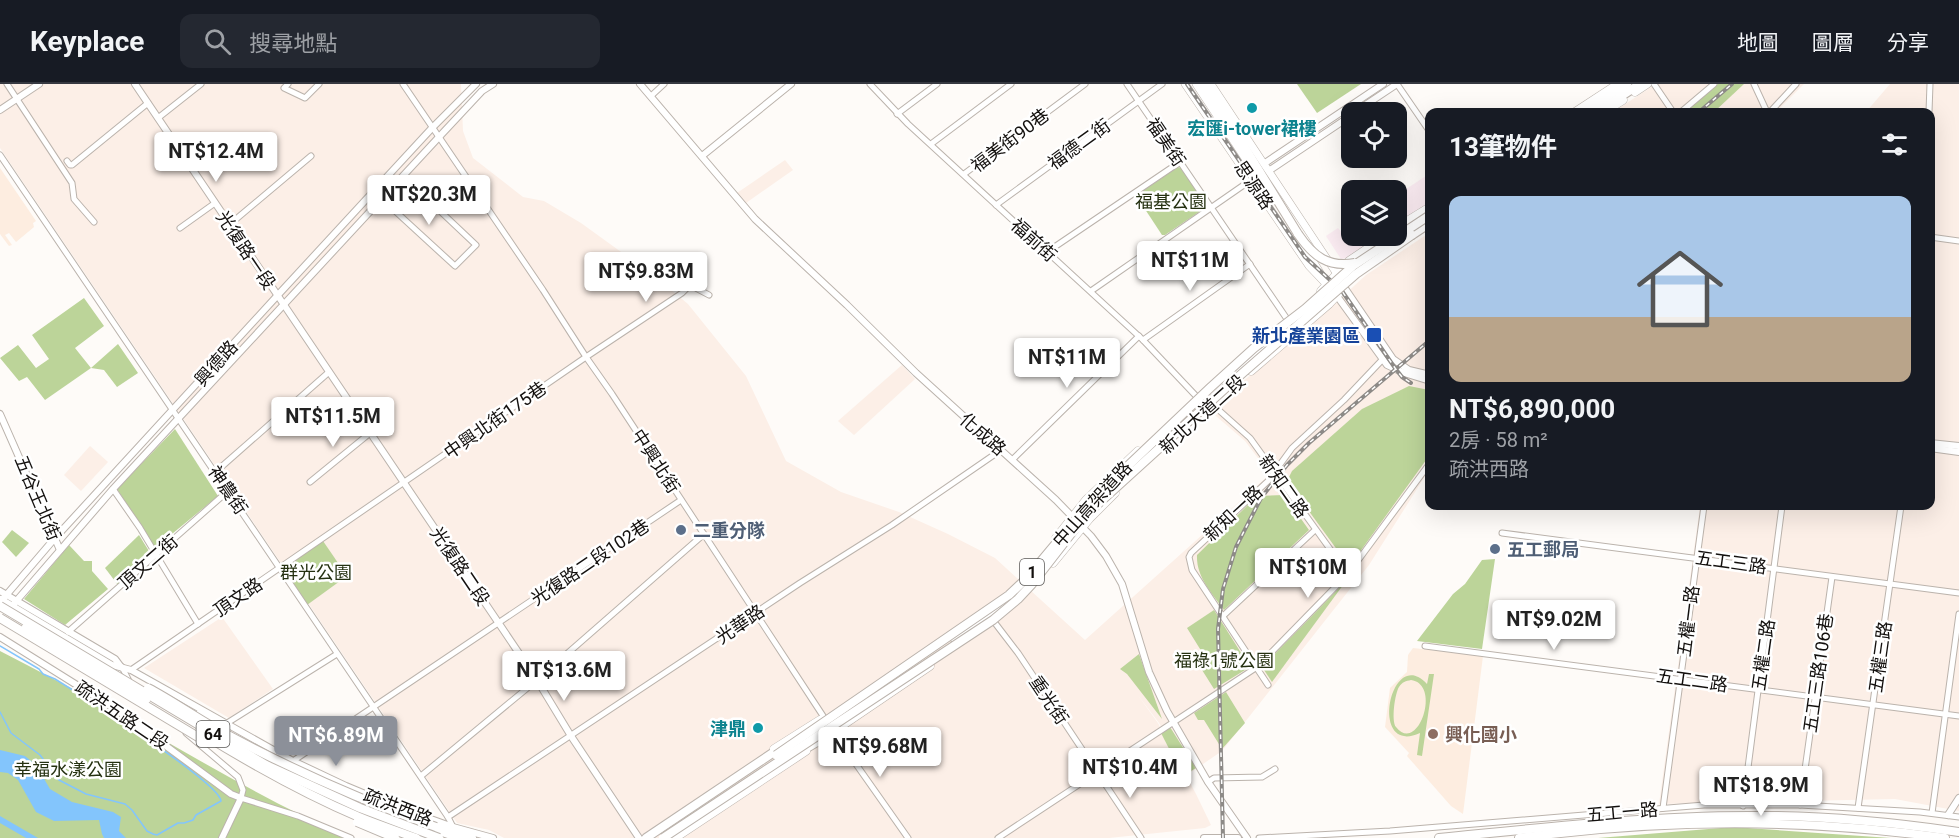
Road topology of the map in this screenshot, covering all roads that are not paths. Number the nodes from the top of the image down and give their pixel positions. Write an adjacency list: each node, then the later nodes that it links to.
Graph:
1 (7, 84): 35 (street)
2 (39, 84): 35 (street)
3 (135, 84): 38 (street, 光復路一段)
4 (201, 84): 51 (street)
5 (288, 84): 6 (street)
6 (319, 84)
7 (403, 84): 54 (street, 中興北街)
8 (476, 84): 54 (street, 興德路)
9 (493, 84): 55 (street, 興德路)
10 (640, 84): 34 (street, 化成路)
11 (664, 84): 34 (street)
12 (791, 84): 59 (street)
13 (870, 84): 50 (street, 福前街)
14 (937, 84): 50 (street)
15 (1011, 84): 56 (street)
16 (1085, 84): 63 (street, 福美街90巷)
17 (1127, 84): 36 (street, 福美街)
18 (1162, 84): 36 (street, 福德二街)
19 (1185, 84): 65 (main road, 思源路)
20 (1196, 84): 85 (main road, 思源路)
21 (1383, 84): 62 (street)
22 (1397, 84): 37 (street); 53 (street)
23 (1618, 84): 39 (main road)
24 (1628, 84): 40 (highway)
25 (1634, 84): 41 (main road)
26 (1640, 84): 42 (highway)
27 (1647, 84): 43 (main road)
28 (1654, 84): 44 (street)
29 (1714, 84): 45 (street)
30 (1754, 84): 46 (street)
31 (1796, 84): 47 (street)
32 (1930, 84): 48 (street)
33 (1209, 85): 62 (main road, 思源路); 78 (highway, bridge)
34 (651, 96): 59 (street, 化成路)
35 (16, 99): 49 (street); 72 (street)
36 (1138, 100): 61 (street, 福美街); 68 (street, 福德二街)
37 (1371, 102)
38 (148, 103): 51 (street, 光復路一段); 60 (street)
39 (1581, 108)
40 (1590, 108)
41 (1596, 108)
42 (1603, 108)
43 (1610, 108)
44 (1670, 108)
45 (1686, 108)
46 (1766, 108)
47 (1772, 108)
48 (1929, 108)
49 (0, 110)
50 (897, 114): 56 (street, 福前街)
51 (158, 118): 67 (street, 光復路一段)
52 (1341, 121): 62 (street)
53 (1425, 125)
54 (432, 128): 55 (street, 中興北街); 90 (street, 興德路)
55 (439, 137): 64 (street, 興德路); 94 (street, 中興北街)
56 (931, 144): 63 (street, 福前街)
57 (0, 155): 101 (street, 神農街)
58 (311, 156): 75 (street)
59 (702, 156): 108 (street, 化成路)
60 (67, 161)
61 (1180, 162): 69 (street, 福美街); 82 (street)
62 (1268, 167): 84 (main road, 思源路)
63 (964, 174): 68 (street, 福前街)
64 (403, 176): 66 (street, 興德路); 66 (street)
65 (1251, 180): 69 (street); 85 (main road, 思源路)
66 (382, 199): 91 (street, 興德路)
67 (214, 203): 75 (street, 光復路一段); 77 (street)
68 (996, 205): 82 (street, 福前街)
69 (1211, 207): 83 (street, 福美街); 87 (street)
70 (1425, 210): 71 (main road)
71 (1407, 221)
72 (94, 222)
73 (1425, 224): 86 (main road, 1)
74 (1425, 224): 174 (highway, 中山高架道路 / 1, bridge)
75 (229, 225): 90 (street, 光復路一段)
76 (1425, 225): 78 (highway, 中山高架道路 / 1)
77 (180, 228)
78 (1412, 235): 123 (highway, 中山高架道路 / 1, bridge)
79 (1935, 238): 80 (street)
80 (1959, 240)
81 (1369, 246): 84 (main road, 1)
82 (1047, 252): 87 (street, 福前街)
83 (1250, 264): 92 (street, 福美街); 93 (street)
84 (1336, 273): 85 (main road, 1); 86 (main road, 思源路)
85 (1327, 284): 86 (main road, 1); 88 (main road, 思源路); 92 (main road, 新北大道二段 / 1)
86 (1343, 284): 88 (highway); 97 (street)
87 (1091, 291): 93 (street, 福前街)
88 (1336, 294): 95 (street); 100 (main road, 新北大道二段 / 1); 123 (highway, bridge)
89 (709, 295): 94 (street, 中興北街175巷)
90 (277, 296): 91 (street, 光復路二段); 101 (street, 興德路)
91 (284, 305): 96 (street, 光復路二段); 103 (street, 興德路)
92 (1287, 319): 99 (main road, 新北大道二段 / 1)
93 (1141, 338): 99 (street, 福前街); 110 (street)
94 (586, 357): 115 (street, 中興北街175巷); 118 (street, 中興北街)
95 (1382, 360): 98 (street); 113 (street, 新知一路)
96 (329, 372): 104 (street, 光復路二段); 111 (street)
97 (1425, 374)
98 (1425, 379)
99 (1197, 397): 122 (main road, 新北大道二段 / 1)
100 (1212, 404): 113 (street, 新知二路); 123 (main road, 新北大道二段 / 1)
101 (174, 410): 103 (street, 神農街); 127 (street, 興德路)
102 (0, 414): 127 (street, 五谷王北街)
103 (180, 419): 116 (street, 興德路); 117 (street, 神農街)
104 (370, 433): 114 (street); 115 (street, 光復路二段)
105 (1935, 443): 106 (street)
106 (1959, 446)
107 (1935, 449): 109 (street)
108 (1001, 450): 110 (street, 化成路); 141 (street, 光華路)
109 (1959, 452)
110 (1012, 459): 122 (street, 化成路)
111 (220, 468)
112 (1425, 470): 134 (street)
113 (1275, 472): 124 (street, 新知二路); 143 (street, 新知一路)
114 (310, 482)
115 (404, 483): 133 (street, 頂文路); 147 (street, 光復路二段)
116 (113, 489): 128 (street, 興德路); 130 (street)
117 (228, 491): 130 (street, 頂文二街); 133 (street, 神農街)
118 (681, 500): 126 (street, 中興北街); 147 (street, 光復路二段102巷)
119 (1703, 510): 131 (street, 五權一路)
120 (1781, 510): 132 (street, 五權二路)
121 (1900, 510): 136 (street, 五權三路)
122 (1073, 516): 123 (street, 化成路); 129 (main road, 新北大道二段 / 1)
123 (1084, 522): 145 (main road, 新北大道二段 / 1); 168 (street, 化成路); 205 (highway, 中山高架道路 / 1, bridge)
124 (1316, 530): 134 (street, 新知二路); 143 (street)
125 (1502, 532): 131 (street, 五工三路)
126 (704, 534): 141 (street, 中興北街); 157 (street)
127 (55, 538): 128 (street, 五谷王北街); 138 (street, 興德路)
128 (60, 550): 139 (street, 興德路)
129 (1043, 555): 166 (main road, 新北大道二段 / 1); 174 (highway, bridge)
130 (156, 556): 146 (street); 148 (street, 頂文二街)
131 (1696, 558): 132 (street, 五工三路); 156 (street, 五權一路)
132 (1774, 568): 135 (street, 五工三路); 159 (street, 五權二路)
133 (280, 569): 146 (street, 頂文路); 151 (street, 神農街)
134 (1348, 574): 154 (street)
135 (1832, 577): 136 (street, 五工三路); 160 (street, 五工三路106巷)
136 (1891, 583): 137 (street, 五工三路); 162 (street, 五權三路)
137 (1959, 593)
138 (2, 598): 139 (street, 疏洪西路); 152 (highway, 64, bridge)
139 (14, 604): 148 (street, 疏洪西路); 153 (street, 疏洪西路)
140 (0, 611): 196 (highway, 64, bridge)
141 (756, 613): 166 (street, 中興北街); 172 (street, 光華路)
142 (1959, 614): 164 (street)
143 (1223, 616): 154 (street, 新知一路)
144 (0, 618): 177 (highway, bridge)
145 (995, 623): 171 (main road, 新北大道二段 / 1); 178 (street, 重光街)
146 (198, 624): 155 (street, 頂文路)
147 (500, 624): 157 (street, 光復路二段); 163 (street, 光復路二段102巷)
148 (68, 632): 153 (street, 疏洪西路)
149 (0, 637): 181 (street, 疏洪五路二段)
150 (1425, 646): 156 (street, 五工二路)
151 (337, 654): 163 (street, 神農街); 167 (street)
152 (90, 658): 198 (highway, 64, bridge); 200 (highway, bridge)
153 (122, 667): 155 (street, 疏洪西路); 181 (street)
154 (1257, 667): 158 (street, 新知一路); 168 (street)
155 (131, 670): 161 (street, 疏洪西路)
156 (1681, 679): 159 (street, 五工二路); 185 (street, 五權一路)
157 (537, 680): 172 (street, 光復路二段); 179 (street)
158 (1269, 685)
159 (1758, 689): 160 (street, 五工二路); 184 (street, 五權二路)
160 (1816, 697): 162 (street, 五工二路); 183 (street, 五工三路106巷)
161 (179, 699): 167 (street, 疏洪西路); 170 (street, 疏洪西路)
162 (1874, 704): 164 (street, 五工二路); 186 (street, 五權三路)
163 (374, 707): 175 (street, 光復路二段102巷); 179 (street, 神農街)
164 (1945, 715): 165 (street, 五工二路); 187 (street)
165 (1959, 716)
166 (824, 717): 169 (main road, 新北大道二段 / 1); 171 (street, 中興北街)
167 (227, 722): 170 (street); 175 (street, 疏洪西路)
168 (1173, 723): 178 (street); 180 (street, 化成路)
169 (814, 724): 202 (main road, 1); 203 (highway)
170 (221, 727): 199 (street, 疏洪西路)
171 (833, 731): 173 (main road, 新北大道二段 / 1); 208 (street, 中興北街)
172 (571, 736): 189 (street, 光華路); 202 (street, 光復路二段)
173 (822, 739): 206 (highway, bridge); 207 (main road, 1)
174 (776, 756): 204 (highway, 中山高架道路 / 1)
175 (293, 761): 191 (street, 疏洪西路)
176 (1275, 769): 180 (street)
177 (258, 772): 195 (highway, bridge); 197 (highway, bridge)
178 (1098, 772): 209 (street); 210 (street, 重光街)
179 (420, 776): 189 (street, 神農街)
180 (1208, 782): 213 (street, 化成路)
181 (241, 798): 193 (street); 194 (street)
182 (1959, 798): 188 (street)
183 (1800, 805): 184 (street, 五工一路); 186 (street, 五工一路)
184 (1743, 806): 185 (street, 五工一路)
185 (1663, 808): 214 (street, 五工一路)
186 (1858, 808): 187 (street, 五工一路)
187 (1932, 813): 188 (street, 五工一路)
188 (1948, 815): 190 (street, 五工一路)
189 (448, 817): 191 (street, 神農街)
190 (1959, 817)
191 (453, 827): 201 (street, 疏洪西路)
192 (1959, 832): 215 (highway)
193 (222, 838)
194 (351, 838)
195 (394, 838)
196 (416, 838)
197 (425, 838)
198 (439, 838)
199 (457, 838)
200 (472, 838)
201 (493, 838)
202 (640, 838)
203 (646, 838)
204 (654, 838)
205 (663, 838)
206 (670, 838)
207 (675, 838)
208 (908, 838)
209 (998, 838)
210 (1141, 838)
211 (1204, 838): 212 (street)
212 (1238, 838)
213 (1247, 838)
214 (1259, 838)
215 (1439, 838)
216 (1519, 838): 217 (highway)
217 (1945, 838)

